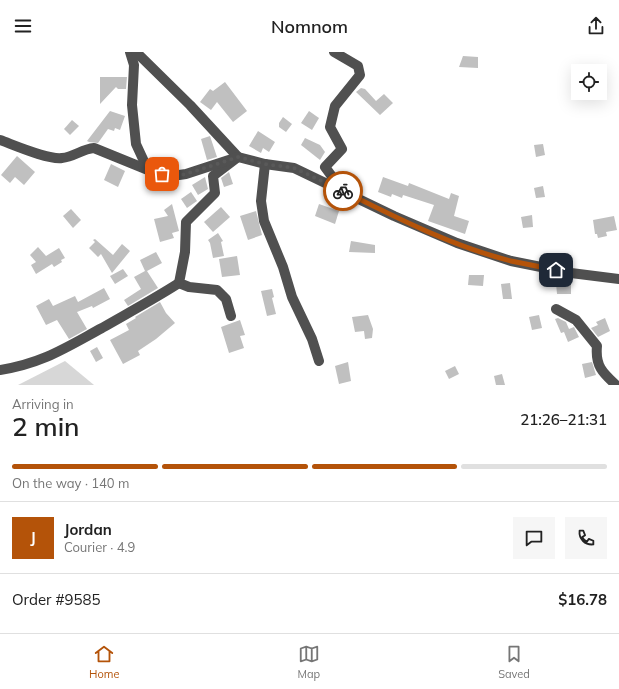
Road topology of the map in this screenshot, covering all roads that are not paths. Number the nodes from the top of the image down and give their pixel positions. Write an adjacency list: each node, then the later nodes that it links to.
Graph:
1 (130, 52): 7 (street)
2 (136, 52): 5 (street)
3 (334, 52): 8 (street)
4 (0, 140): 7 (street)
5 (238, 157): 6 (street); 7 (street); 10 (street)
6 (265, 164): 8 (street); 13 (street)
7 (148, 170)
8 (342, 191): 9 (street)
9 (619, 279)
10 (179, 283): 12 (street); 14 (street)
11 (556, 308): 15 (street)
12 (231, 316)
13 (319, 361)
14 (0, 370)
15 (616, 385)

